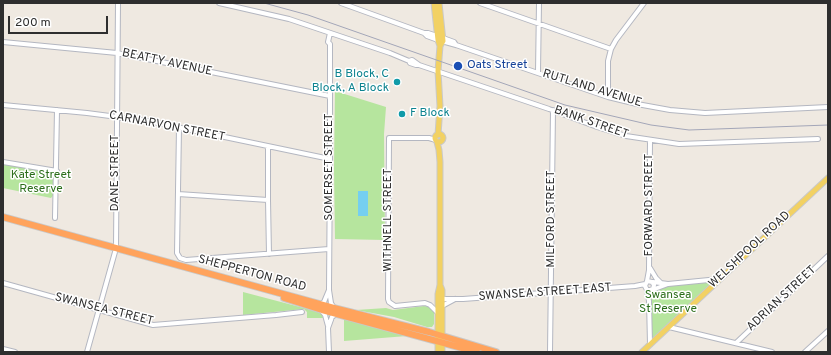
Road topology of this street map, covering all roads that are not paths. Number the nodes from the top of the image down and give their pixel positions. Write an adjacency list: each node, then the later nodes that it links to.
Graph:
1 (118, 3): 14 (street, DANE STREET)
2 (219, 3): 10 (street, BANK STREET)
3 (341, 3): 11 (street, RUTLAND AVENUE)
4 (434, 3): 11 (main road)
5 (439, 3): 11 (main road)
6 (480, 3): 9 (street)
7 (539, 3): 9 (street)
8 (644, 3): 13 (street)
9 (539, 24): 13 (street); 16 (street)
10 (332, 33): 15 (street, BANK STREET); 17 (street, SOMERSET STREET)
11 (440, 40): 15 (main road); 16 (street, RUTLAND AVENUE)
12 (3, 42): 14 (street, BEATTY AVENUE)
13 (611, 49): 18 (street)
14 (117, 53): 17 (street, BEATTY AVENUE); 23 (street, DANE STREET)
15 (438, 71): 22 (street, BANK STREET); 25 (main road)
16 (538, 72): 18 (street, RUTLAND AVENUE)
17 (330, 96): 29 (street, SOMERSET STREET)
18 (608, 97): 20 (street, RUTLAND AVENUE)
19 (3, 105): 21 (street, CARNARVON STREET)
20 (828, 107)
21 (57, 110): 23 (street, CARNARVON STREET); 31 (street)
22 (552, 110): 27 (street, BANK STREET); 49 (street, MILFORD STREET)
23 (116, 116): 24 (street, CARNARVON STREET); 39 (street, DANE STREET)
24 (179, 128): 28 (street, CARNARVON STREET); 33 (street)
25 (438, 138): 50 (main road); 57 (street, WITHNELL STREET)
26 (818, 139): 27 (street, BANK STREET)
27 (650, 141): 42 (street, FORWARD STREET)
28 (268, 147): 29 (street, CARNARVON STREET); 34 (street)
29 (330, 159): 38 (street, SOMERSET STREET)
30 (3, 162): 31 (street)
31 (56, 171): 36 (street)
32 (827, 178): 43 (main road, WELSHPOOL ROAD)
33 (178, 194): 34 (street); 40 (street)
34 (268, 200): 40 (street)
35 (3, 216): 39 (highway, SHEPPERTON ROAD)
36 (55, 218)
37 (3, 220): 39 (highway, SHEPPERTON ROAD)
38 (330, 249): 40 (street); 48 (street, SOMERSET STREET)
39 (115, 250): 53 (highway, SHEPPERTON ROAD); 54 (street, DANE STREET)
40 (270, 254)
41 (828, 256): 62 (street, ADRIAN STREET)
42 (649, 269): 45 (street); 47 (street, FORWARD STREET)
43 (719, 280): 46 (street, SWANSEA STREET EAST); 58 (main road, WELSHPOOL ROAD)
44 (3, 283): 54 (street, SWANSEA STREET)
45 (661, 283): 46 (street, SWANSEA STREET EAST); 47 (street, SWANSEA STREET EAST)
46 (668, 284): 47 (street, SWANSEA STREET EAST)
47 (649, 286): 49 (street, SWANSEA STREET EAST); 63 (street)
48 (329, 290): 53 (street, SOMERSET STREET); 55 (street, SOMERSET STREET)
49 (551, 292): 51 (street, SWANSEA STREET EAST); 72 (street, MILFORD STREET)
50 (440, 299): 51 (street, SWANSEA STREET EAST); 52 (main road); 57 (main road)
51 (455, 299): 52 (street, SWANSEA STREET EAST)
52 (442, 306): 61 (main road)
53 (321, 307): 55 (highway, SHEPPERTON ROAD); 59 (street)
54 (99, 310): 56 (street, SWANSEA STREET); 66 (street, DANE STREET)
55 (335, 311): 59 (street); 61 (highway, SHEPPERTON ROAD)
56 (302, 312)
57 (438, 313): 61 (main road)
58 (669, 327): 62 (street); 63 (main road, WELSHPOOL ROAD)
59 (328, 328): 67 (street)
60 (828, 331): 75 (street)
61 (440, 338): 68 (main road); 69 (main road); 70 (highway, SHEPPERTON ROAD); 71 (highway, SHEPPERTON ROAD)
62 (736, 343): 74 (street)
63 (650, 344): 73 (main road, WELSHPOOL ROAD)
64 (3, 349): 65 (street)
65 (15, 352)
66 (88, 352)
67 (329, 352)
68 (438, 352)
69 (442, 352)
70 (477, 352)
71 (496, 352)
72 (550, 352)
73 (642, 352)
74 (772, 352)
75 (806, 352)

